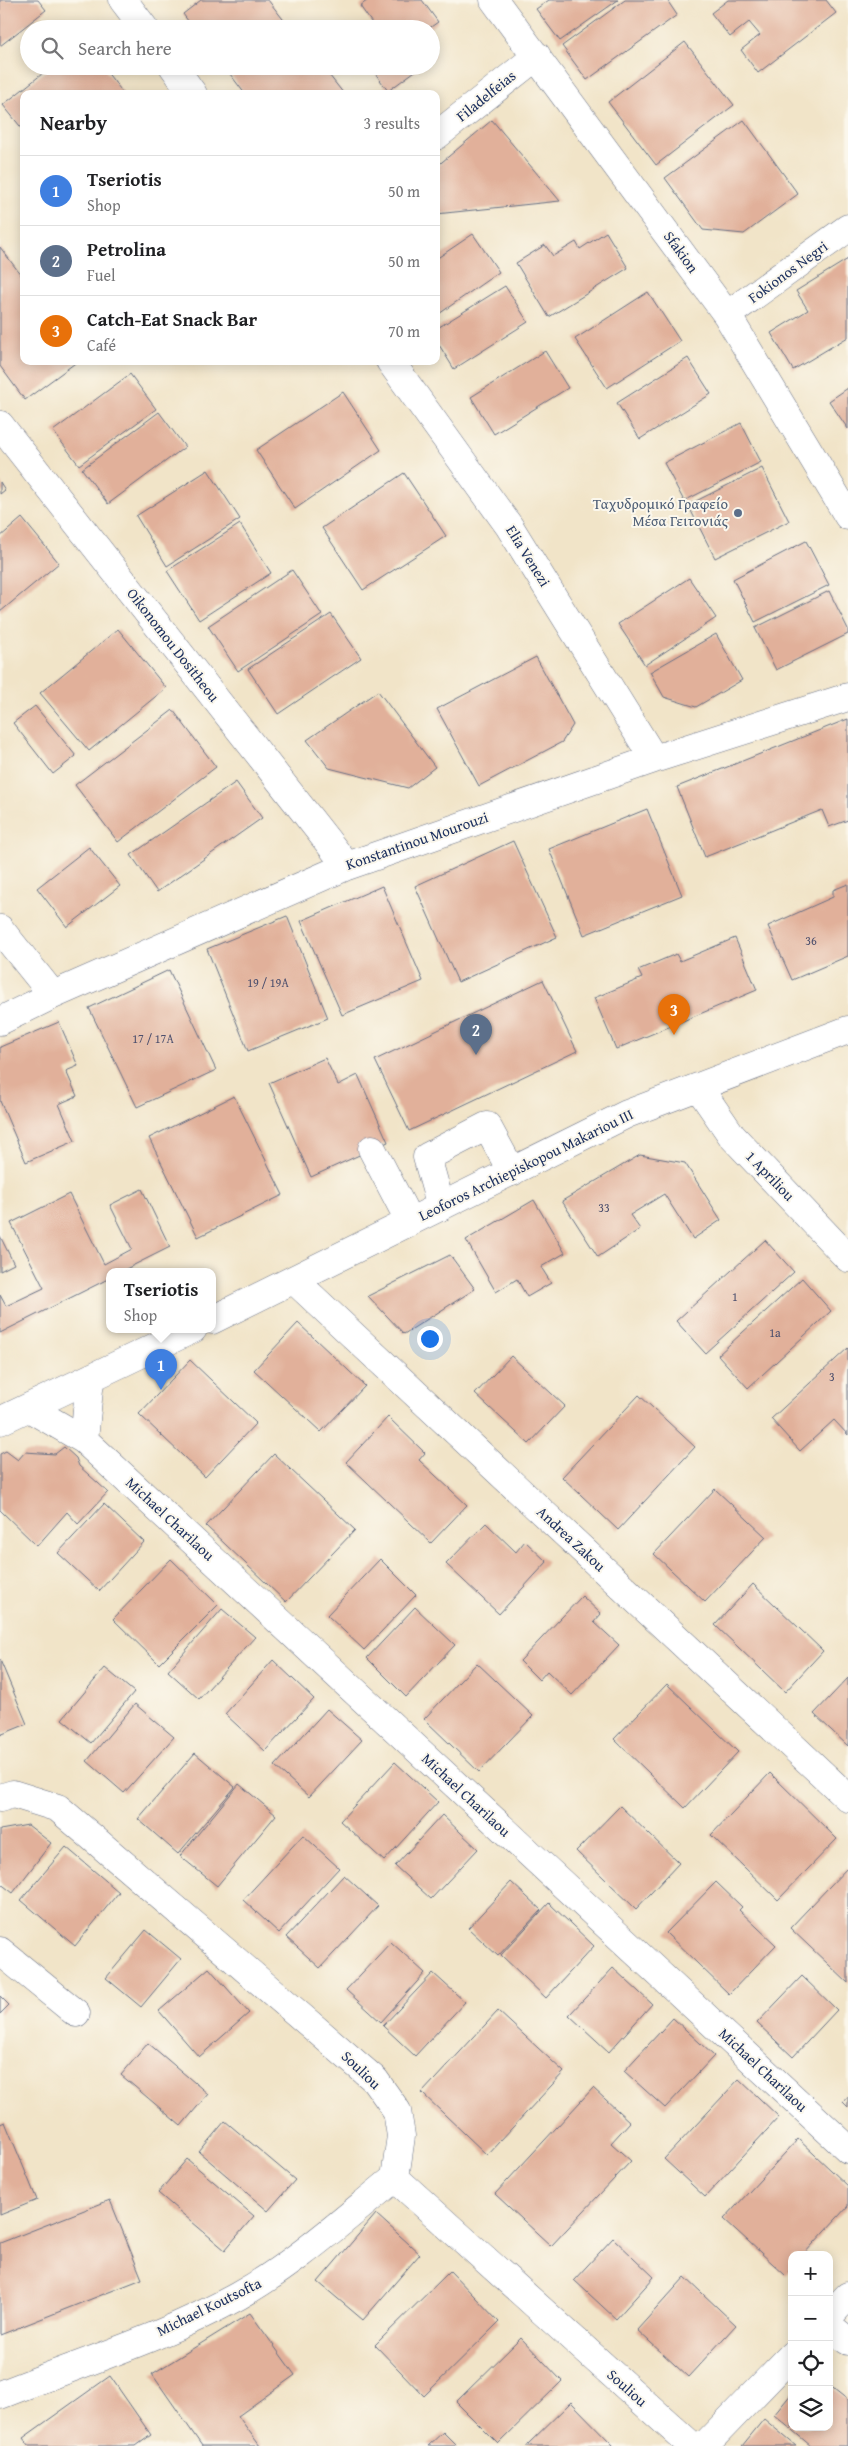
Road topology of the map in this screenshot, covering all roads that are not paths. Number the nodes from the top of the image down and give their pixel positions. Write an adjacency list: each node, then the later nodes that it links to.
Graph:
1 (494, 0): 2 (street, Sfakion)
2 (537, 56): 5 (street, Filadelfeias); 7 (street, Sfakion)
3 (179, 75): 4 (street)
4 (190, 90)
5 (440, 133)
6 (848, 228): 7 (street, Fokionos Negri)
7 (727, 315): 10 (street, Sfakion)
8 (393, 365): 12 (street, Elia Venezi)
9 (0, 425): 13 (street, Oikonomou Dositheou)
10 (848, 516)
11 (848, 697): 12 (street, Konstantinou Mourouzi)
12 (654, 759): 13 (street, Konstantinou Mourouzi)
13 (347, 866): 15 (street, Konstantinou Mourouzi)
14 (0, 929): 15 (street)
15 (52, 995): 16 (street, Konstantinou Mourouzi)
16 (0, 1021)
17 (848, 1030): 18 (street, Leoforos Archiepiskopou Makariou III)
18 (699, 1088): 20 (street, Leoforos Archiepiskopou Makariou III); 23 (street, 1 Apriliou)
19 (372, 1149): 22 (street)
20 (512, 1172): 21 (street, Leoforos Archiepiskopou Makariou III); 21 (street)
21 (441, 1207): 22 (street, Leoforos Archiepiskopou Makariou III)
22 (410, 1222): 24 (street, Leoforos Archiepiskopou Makariou III)
23 (848, 1258)
24 (294, 1280): 25 (street, Leoforos Archiepiskopou Makariou III); 32 (street, Andrea Zakou)
25 (216, 1318)
26 (185, 1333): 27 (street)
27 (90, 1379): 28 (street); 30 (street)
28 (29, 1408): 29 (street); 30 (street, Michael Charilaou)
29 (0, 1421)
30 (84, 1440): 35 (street, Michael Charilaou)
31 (0, 1798): 36 (street, Souliou)
32 (848, 1798)
33 (0, 1951): 34 (street)
34 (76, 2013)
35 (848, 2149)
36 (395, 2178): 42 (street, Michael Koutsofta); 43 (street, Souliou)
37 (848, 2296): 38 (street)
38 (833, 2312)
39 (833, 2329): 40 (street)
40 (848, 2342)
41 (788, 2359): 44 (street)
42 (0, 2395)
43 (692, 2446)
44 (704, 2446)

